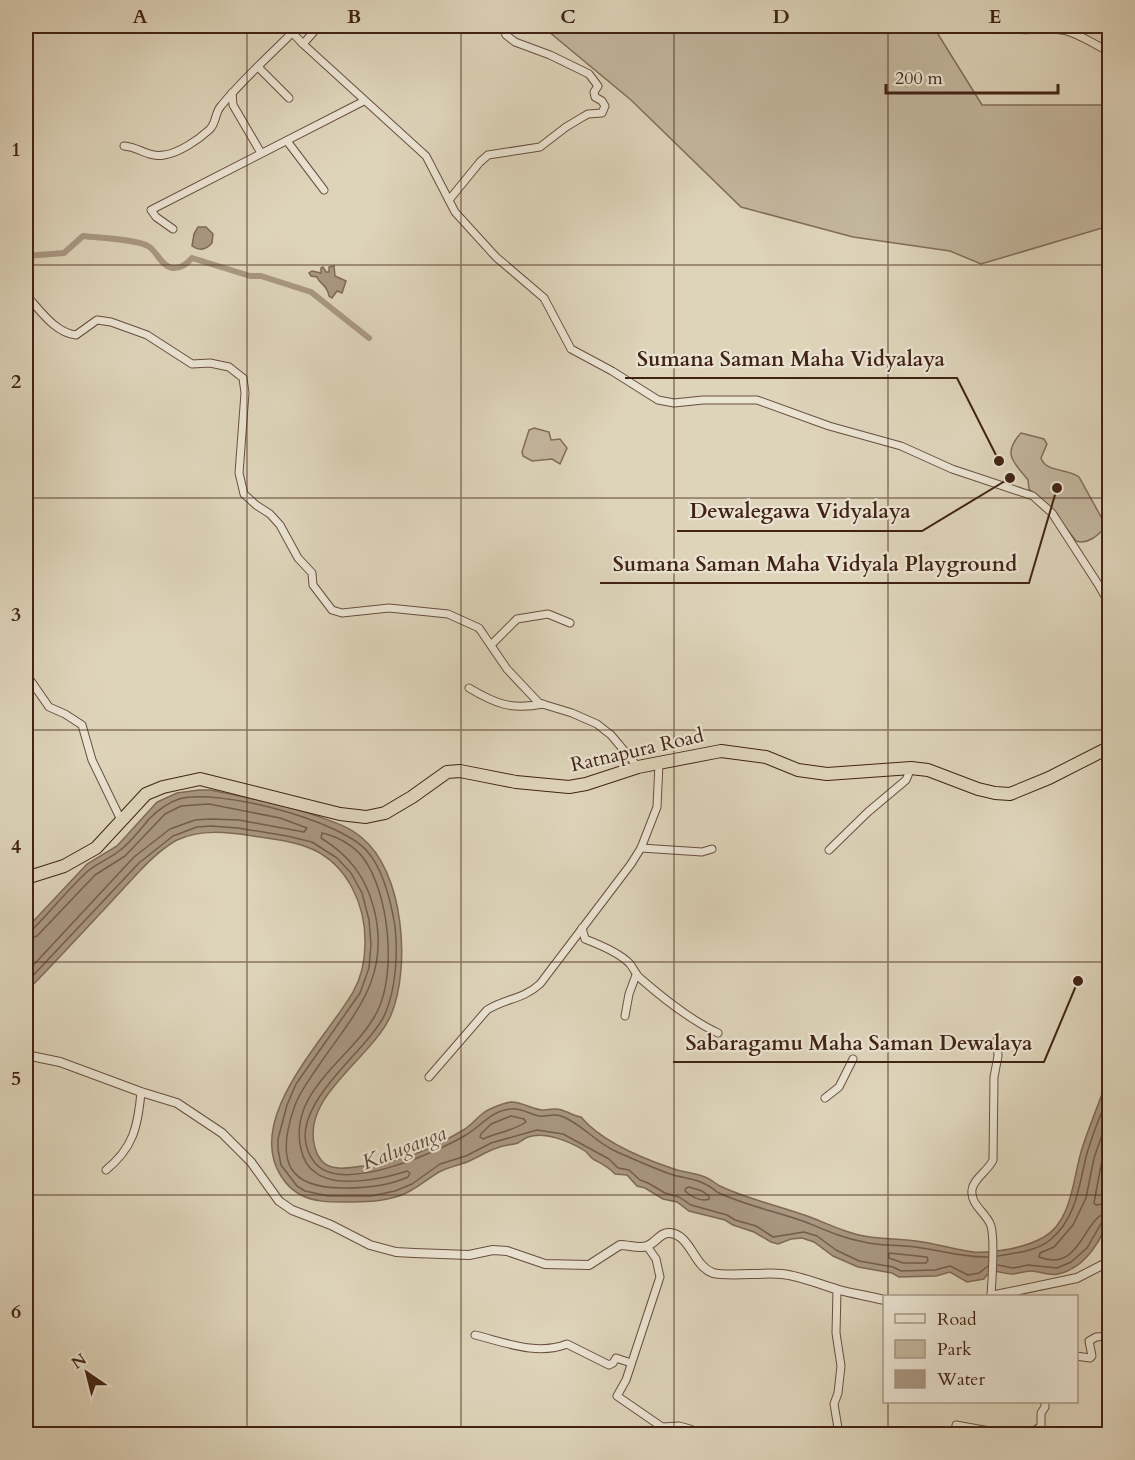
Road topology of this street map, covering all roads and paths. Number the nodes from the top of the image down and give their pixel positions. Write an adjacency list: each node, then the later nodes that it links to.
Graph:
1 (286, 26): 5 (street)
2 (319, 26): 6 (street)
3 (502, 26): 16 (street)
4 (1005, 26): 7 (street)
5 (292, 33): 6 (street); 8 (street)
6 (303, 44): 11 (street)
7 (1110, 52)
8 (258, 67): 9 (street); 10 (street)
9 (232, 93): 13 (street); 14 (street)
10 (289, 98)
11 (364, 101): 12 (street); 16 (street)
12 (287, 141): 14 (street); 15 (street)
13 (124, 146)
14 (261, 153): 17 (street)
15 (324, 190)
16 (449, 200): 19 (street)
17 (173, 229)
18 (26, 295): 21 (street)
19 (1110, 605)
20 (570, 623): 21 (street)
21 (490, 645): 24 (street)
22 (26, 674): 29 (street)
23 (469, 688): 24 (street)
24 (543, 704): 27 (street)
25 (1110, 747): 28 (highway, Ratnapura Road)
26 (659, 762): 27 (highway, Ratnapura Road); 28 (highway, Ratnapura Road); 30 (street)
27 (638, 767): 29 (highway, Ratnapura Road)
28 (911, 768): 32 (street)
29 (121, 820): 33 (highway, Ratnapura Road)
30 (640, 848): 31 (street); 34 (street)
31 (712, 849)
32 (829, 850)
33 (26, 878)
34 (582, 928): 35 (street); 41 (street)
35 (636, 975): 36 (street); 37 (street)
36 (625, 1016)
37 (718, 1033)
38 (997, 1040): 48 (street)
39 (26, 1055): 42 (street)
40 (853, 1059): 43 (street)
41 (429, 1077)
42 (141, 1092): 44 (street); 45 (street)
43 (825, 1098)
44 (106, 1170)
45 (647, 1246): 47 (street); 54 (street)
46 (1110, 1261): 49 (street)
47 (837, 1290): 50 (street); 58 (street)
48 (991, 1295)
49 (996, 1295)
50 (883, 1300)
51 (475, 1335): 54 (street)
52 (1110, 1336): 53 (street)
53 (1078, 1356)
54 (631, 1363): 57 (street)
55 (1045, 1403): 60 (street)
56 (956, 1425): 59 (street)
57 (701, 1434)
58 (839, 1434)
59 (1005, 1434)
60 (1030, 1434)

